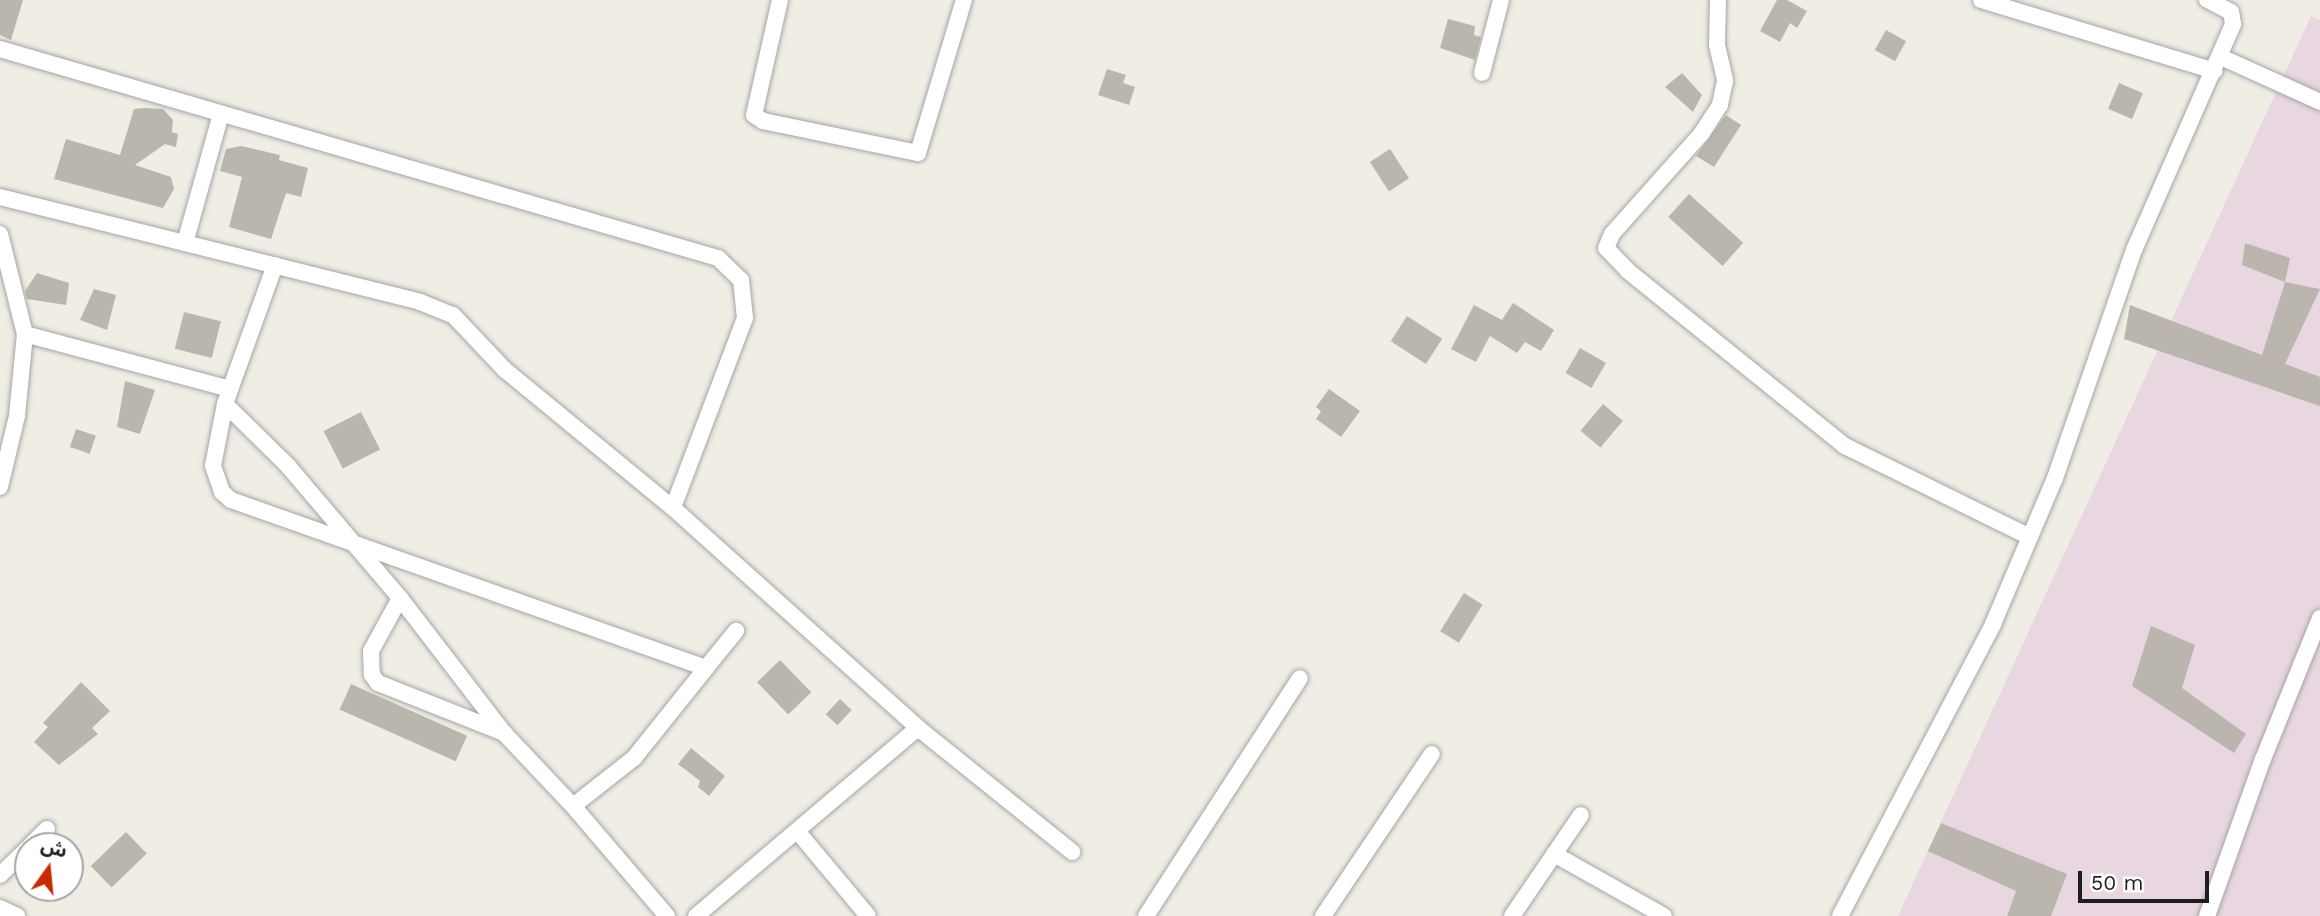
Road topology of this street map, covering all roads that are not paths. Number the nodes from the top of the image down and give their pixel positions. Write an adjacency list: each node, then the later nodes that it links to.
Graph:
1 (780, 0): 2 (street)
2 (964, 0)
3 (1501, 0): 9 (street)
4 (1718, 0): 20 (street)
5 (1981, 0): 8 (street)
6 (2207, 0): 8 (street)
7 (0, 49): 11 (street)
8 (2218, 64): 10 (street); 20 (street)
9 (1482, 74)
10 (2320, 102)
11 (221, 114): 14 (street); 19 (street)
12 (0, 197): 14 (street)
13 (0, 234): 16 (street)
14 (185, 243): 15 (street)
15 (275, 265): 17 (street); 19 (street)
16 (25, 334): 17 (street); 18 (street)
17 (228, 396): 21 (street); 21 (street)
18 (0, 487)
19 (673, 508): 27 (street)
20 (2030, 537): 48 (street)
21 (361, 549): 22 (street); 25 (street)
22 (400, 598): 28 (street); 28 (street)
23 (2320, 618): 49 (street)
24 (736, 631): 25 (street)
25 (706, 668): 30 (street)
26 (1300, 678): 44 (street)
27 (918, 728): 34 (street); 35 (street)
28 (504, 733): 30 (street)
29 (1432, 754): 45 (street)
30 (573, 806): 41 (street)
31 (1581, 815): 36 (street)
32 (47, 829): 33 (street)
33 (44, 832)
34 (798, 832): 42 (street); 43 (street)
35 (1072, 852)
36 (1554, 854): 46 (street); 47 (street)
37 (14, 861): 38 (street)
38 (0, 875)
39 (0, 908): 40 (street)
40 (17, 916)
41 (667, 916)
42 (696, 916)
43 (868, 916)
44 (1146, 916)
45 (1323, 916)
46 (1512, 916)
47 (1664, 916)
48 (1840, 916)
49 (2207, 916)

